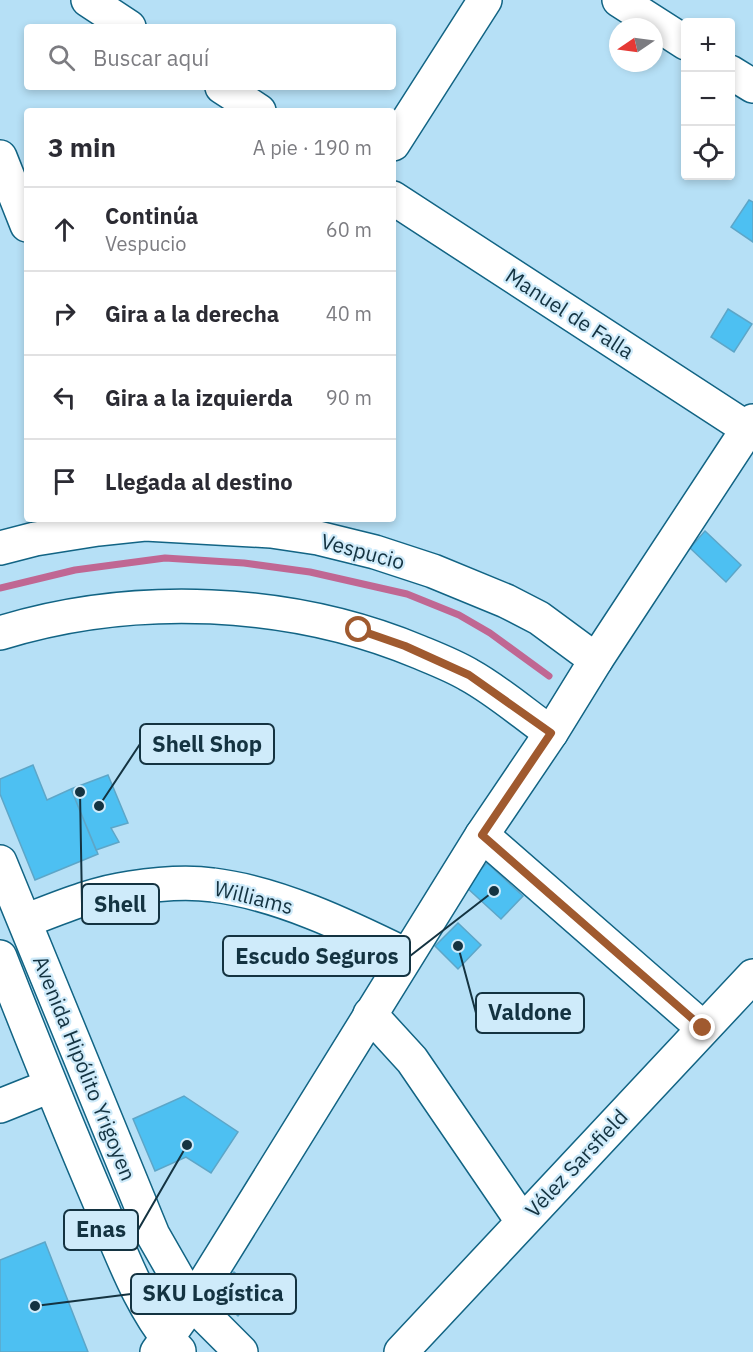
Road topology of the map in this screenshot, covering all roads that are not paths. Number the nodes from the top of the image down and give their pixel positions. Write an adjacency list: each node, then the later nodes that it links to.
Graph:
1 (88, 0): 4 (street)
2 (485, 0): 10 (street)
3 (619, 0): 5 (street)
4 (124, 24)
5 (681, 40)
6 (735, 75): 7 (street)
7 (753, 86)
8 (227, 90): 9 (street)
9 (254, 108)
10 (396, 139)
11 (0, 157): 13 (street)
12 (396, 200): 14 (street, Manuel de Falla)
13 (24, 217)
14 (750, 425): 19 (street)
15 (134, 522): 16 (street, Vespucio); 17 (street, Vespucio)
16 (166, 522): 19 (street, Vespucio)
17 (0, 548)
18 (0, 633): 20 (street)
19 (596, 660): 20 (street)
20 (551, 733): 21 (street)
21 (482, 835): 24 (street); 28 (street)
22 (0, 862): 23 (street, Avenida Hipólito Yrigoyen)
23 (25, 921): 24 (street, Williams); 32 (street, Avenida Hipólito Yrigoyen)
24 (406, 955): 27 (street)
25 (0, 957): 29 (street, Avenida Hipólito Yrigoyen)
26 (753, 976): 28 (street, Vélez Sarsfield)
27 (370, 1014): 31 (street); 32 (street)
28 (703, 1028): 31 (street, Vélez Sarsfield)
29 (50, 1086): 30 (street); 33 (street, Avenida Hipólito Yrigoyen)
30 (0, 1106)
31 (522, 1221): 35 (street, Vélez Sarsfield)
32 (192, 1303): 33 (street); 34 (street, Avenida Hipólito Yrigoyen)
33 (168, 1347)
34 (241, 1352)
35 (400, 1352)

